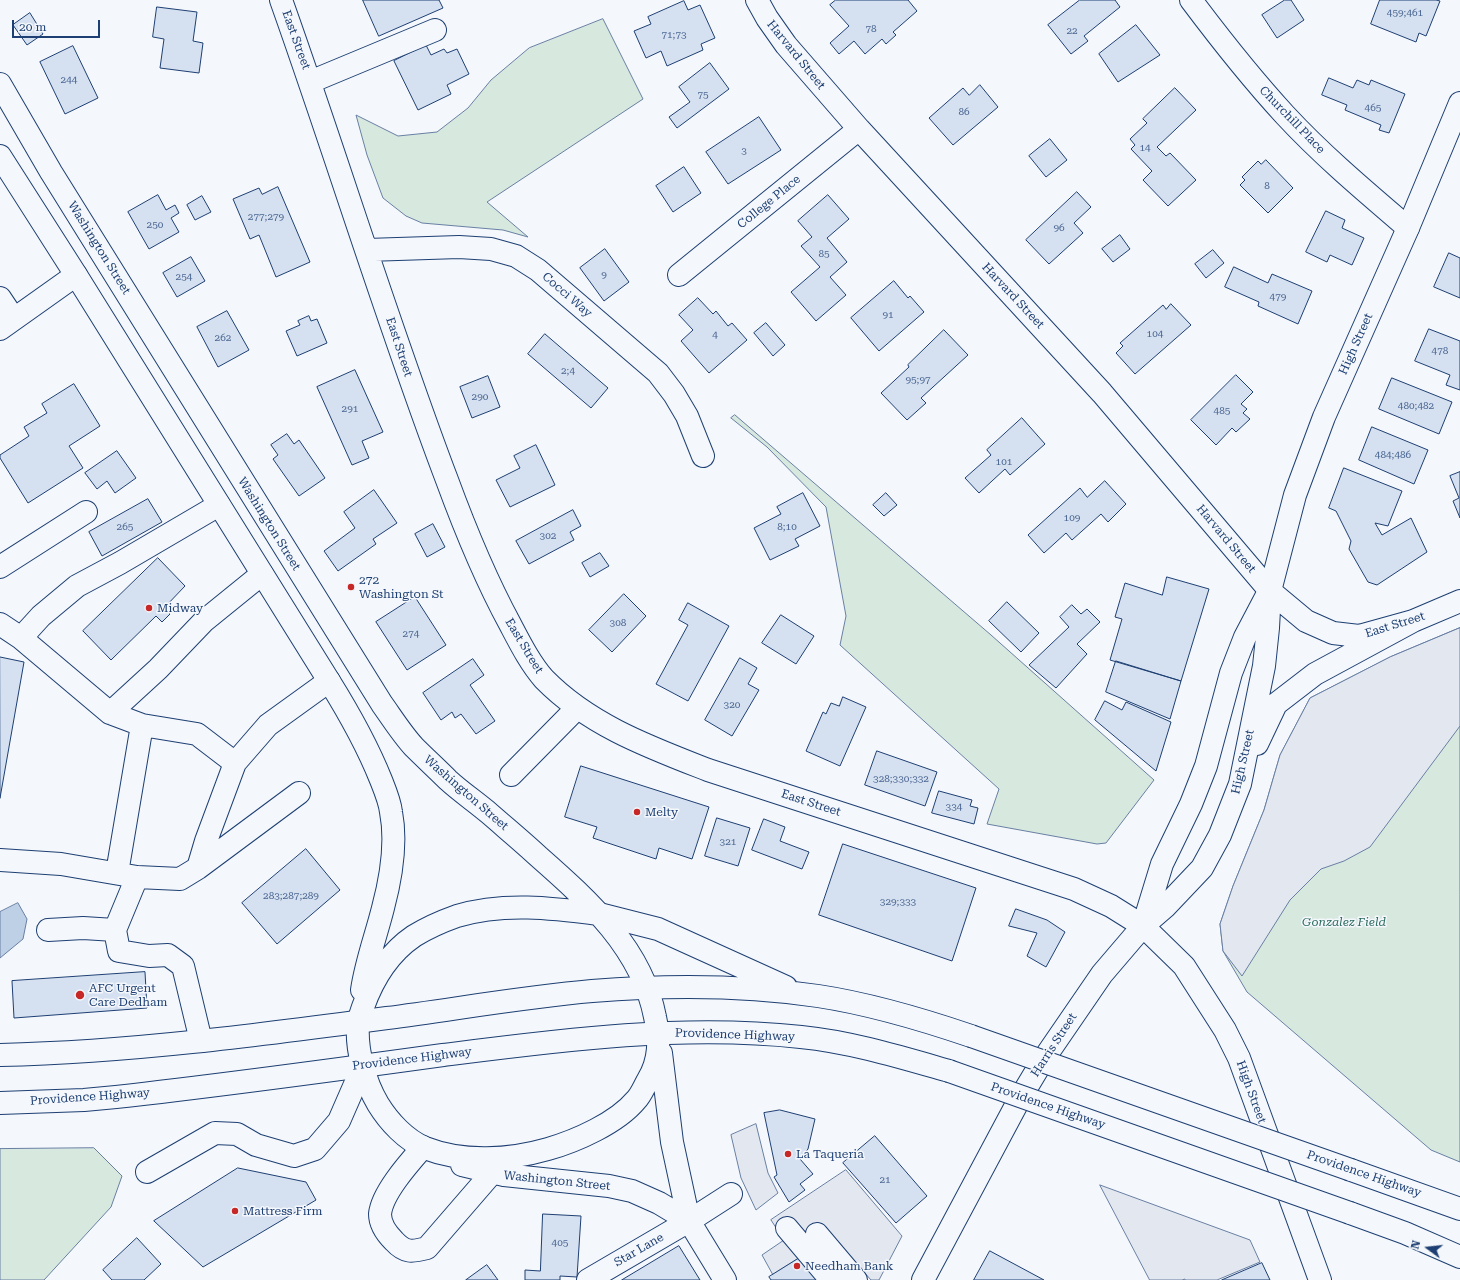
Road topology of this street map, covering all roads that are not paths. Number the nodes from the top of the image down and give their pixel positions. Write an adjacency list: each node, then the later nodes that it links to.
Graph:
1 (281, 0): 5 (main road, East Street)
2 (757, 0): 8 (main road, Harvard Street)
3 (1191, 0): 10 (main road, Churchill Place)
4 (435, 30): 5 (main road)
5 (310, 82): 11 (main road, East Street)
6 (0, 84): 37 (main road, Washington Street)
7 (1460, 103): 10 (main road, High Street)
8 (859, 129): 13 (main road, College Place); 21 (main road, Harvard Street)
9 (0, 156): 12 (main road)
10 (1408, 228): 21 (main road, High Street)
11 (367, 250): 16 (main road, Cocci Way); 27 (main road, East Street)
12 (76, 275): 15 (main road); 17 (main road)
13 (679, 275)
14 (0, 298): 15 (main road)
15 (7, 324)
16 (703, 456)
17 (219, 505): 20 (main road); 25 (main road)
18 (86, 512): 19 (main road)
19 (0, 567)
20 (262, 574): 26 (main road); 28 (main road)
21 (1270, 591): 23 (main road, East Street); 32 (main road, High Street); 38 (main road, High Street)
22 (1460, 601): 23 (main road, East Street)
23 (1413, 622): 32 (main road)
24 (0, 624): 25 (main road)
25 (21, 638): 28 (main road)
26 (329, 681): 30 (main road); 43 (main road)
27 (578, 708): 31 (main road); 38 (main road, East Street)
28 (110, 713): 29 (main road)
29 (142, 725): 30 (main road); 36 (main road)
30 (235, 763): 35 (main road)
31 (511, 775)
32 (1240, 784): 38 (main road, High Street)
33 (299, 794): 35 (main road)
34 (0, 860): 36 (main road)
35 (198, 868): 36 (main road)
36 (127, 875): 40 (main road)
37 (599, 914): 41 (main road, Washington Street); 42 (main road); 43 (main road)
38 (1143, 926): 62 (main road, Harris Street); 63 (main road, High Street)
39 (48, 930): 40 (main road)
40 (115, 930): 45 (main road)
41 (648, 988): 42 (main road, Providence Highway); 43 (main road, Providence Highway); 44 (main road, Washington Street)
42 (803, 994): 53 (main road, Providence Highway, bridge)
43 (358, 1021): 45 (main road, Providence Highway); 47 (main road)
44 (658, 1034): 47 (main road, Providence Highway); 50 (main road); 54 (main road, Washington Street); 57 (main road, Providence Highway, bridge)
45 (201, 1041): 46 (main road, Providence Highway)
46 (0, 1055)
47 (362, 1066): 48 (main road, Providence Highway); 49 (main road); 51 (main road)
48 (0, 1103)
49 (423, 1147): 50 (main road); 50 (main road)
50 (499, 1165): 54 (main road, Washington Street)
51 (147, 1172)
52 (731, 1194): 54 (main road, Star Lane)
53 (1460, 1209)
54 (689, 1221): 58 (main road, Star Lane); 59 (main road, Washington Street)
55 (787, 1228): 60 (main road)
56 (817, 1234): 61 (main road)
57 (1460, 1257)
58 (588, 1280)
59 (726, 1280)
60 (831, 1280)
61 (856, 1280)
62 (923, 1280)
63 (1320, 1280)

